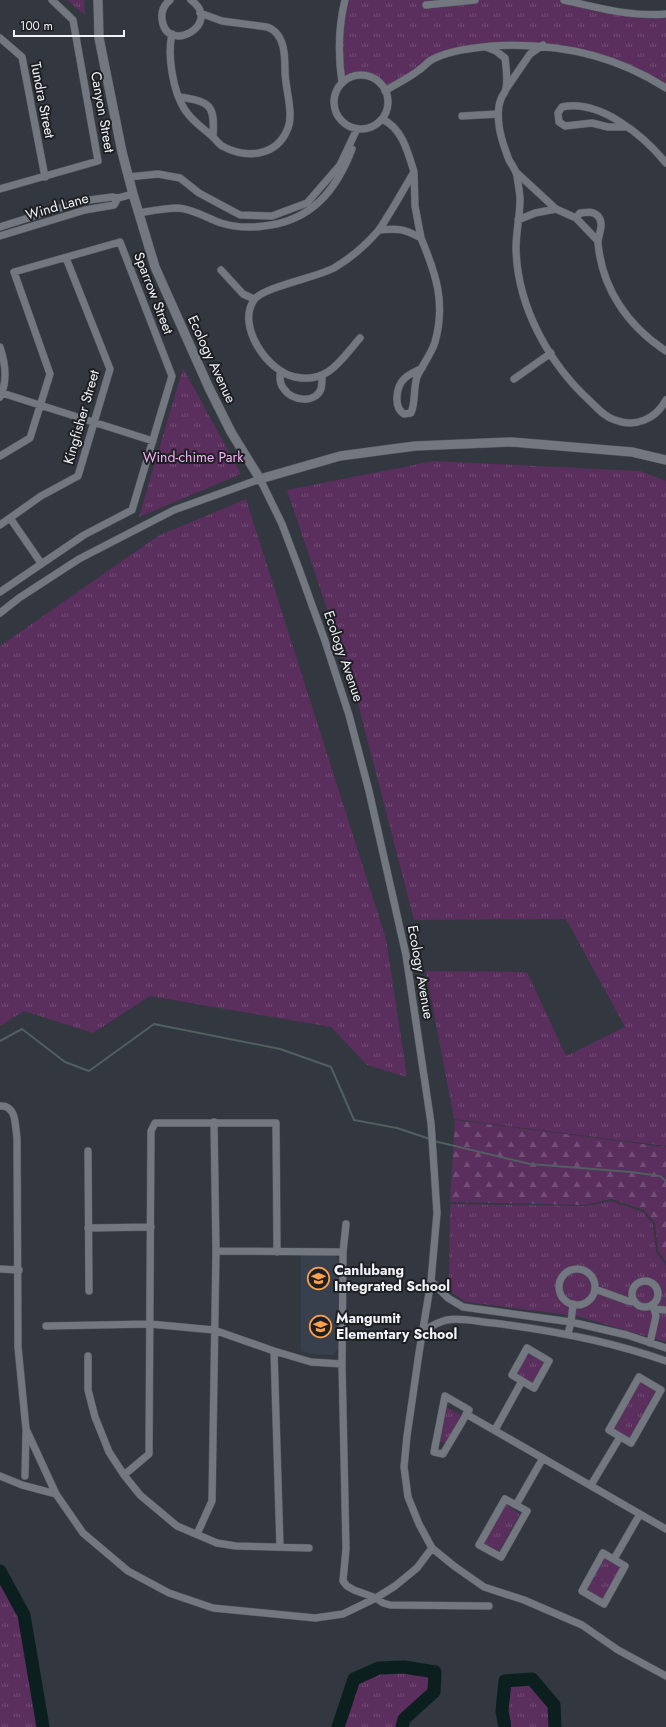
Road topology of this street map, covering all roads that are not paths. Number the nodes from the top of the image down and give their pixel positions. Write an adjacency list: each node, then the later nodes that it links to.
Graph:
1 (52, 0): 29 (street, Canyon Street)
2 (98, 0): 30 (street, Ecology Avenue)
3 (191, 0): 9 (street)
4 (345, 0): 15 (street)
5 (475, 0): 8 (street)
6 (564, 0): 10 (street)
7 (168, 1): 11 (street)
8 (426, 5)
9 (200, 13): 11 (street); 25 (street)
10 (666, 14)
11 (172, 34): 19 (street)
12 (0, 38): 29 (street, Tundra Street)
13 (543, 46): 14 (street); 16 (street); 17 (street)
14 (486, 47): 17 (street); 18 (street)
15 (342, 83): 18 (street); 24 (street)
16 (666, 88)
17 (506, 89): 20 (street)
18 (385, 91): 22 (street)
19 (180, 98): 25 (street); 25 (street)
20 (498, 114): 21 (street); 28 (street)
21 (462, 116)
22 (382, 119): 24 (street); 27 (street)
23 (626, 127): 23 (street); 26 (street)
24 (360, 129): 30 (street); 35 (street)
25 (213, 137)
26 (666, 163)
27 (414, 172): 39 (street); 41 (street)
28 (517, 173): 34 (street); 37 (street)
29 (45, 177): 31 (street, Canyon Street)
30 (128, 177): 32 (street, Ecology Avenue)
31 (0, 189)
32 (133, 194): 33 (street, Wind Lane); 35 (street, Ecology Avenue)
33 (118, 198): 38 (street, Wind Lane); 40 (street, Wind Lane)
34 (556, 208): 36 (street); 37 (street)
35 (139, 214): 61 (street, Ecology Avenue)
36 (576, 218): 42 (street); 42 (street)
37 (518, 220): 49 (street)
38 (0, 227)
39 (379, 230): 41 (street); 45 (street)
40 (0, 236)
41 (421, 238): 50 (street)
42 (598, 241): 48 (street)
43 (66, 258): 56 (street, Sparrow Street); 57 (street, Kingfisher Street); 58 (street, Sparrow Street)
44 (221, 270): 45 (street)
45 (254, 300): 51 (street)
46 (360, 338): 52 (street)
47 (0, 347): 54 (street)
48 (666, 351)
49 (551, 353): 53 (street); 55 (street)
50 (422, 368): 50 (street)
51 (281, 372): 52 (street); 52 (street)
52 (322, 376)
53 (514, 379)
54 (1, 395): 56 (street)
55 (666, 400)
56 (41, 406): 57 (street); 59 (street, Sparrow Street)
57 (94, 423): 58 (street); 62 (street, Kingfisher Street)
58 (153, 440): 64 (street, Sparrow Street)
59 (0, 456)
60 (666, 460): 61 (street)
61 (260, 479): 66 (street); 78 (street, Ecology Avenue)
62 (10, 518): 63 (street, Kingfisher Street); 64 (street)
63 (0, 525)
64 (41, 563): 65 (street, Sparrow Street)
65 (0, 592)
66 (0, 613)
67 (0, 1106): 77 (street)
68 (214, 1122): 71 (street); 73 (street); 74 (street)
69 (88, 1151): 72 (street)
70 (346, 1224): 75 (street)
71 (151, 1227): 72 (street); 89 (street)
72 (88, 1228): 80 (street)
73 (216, 1251): 74 (street); 92 (street)
74 (277, 1252): 75 (street)
75 (343, 1252): 100 (street)
76 (0, 1269): 77 (street)
77 (18, 1270): 103 (street)
78 (432, 1281): 84 (street); 93 (street, Ecology Avenue)
79 (594, 1289): 81 (street); 82 (street); 82 (street)
80 (89, 1291)
81 (635, 1302): 83 (street); 83 (street)
82 (573, 1304): 88 (street)
83 (654, 1307): 85 (street); 95 (street)
84 (486, 1310): 86 (street); 87 (street)
85 (666, 1310)
86 (520, 1315): 88 (street); 91 (street)
87 (486, 1322): 91 (street); 93 (street)
88 (571, 1322): 94 (street); 95 (street)
89 (150, 1324): 90 (street); 92 (street); 107 (street)
90 (46, 1326)
91 (518, 1326): 94 (street)
92 (214, 1330): 97 (street); 115 (street)
93 (422, 1332): 118 (street, Ecology Avenue)
94 (568, 1334): 99 (street)
95 (650, 1343): 96 (street)
96 (666, 1348)
97 (274, 1351): 100 (street); 116 (street)
98 (88, 1356): 107 (street)
99 (666, 1361)
100 (342, 1364): 120 (street)
101 (522, 1381): 101 (street); 104 (street)
102 (466, 1414): 102 (street); 104 (street)
103 (26, 1429): 109 (street); 111 (street)
104 (495, 1430): 106 (street)
105 (620, 1437): 105 (street); 110 (street)
106 (543, 1458): 110 (street); 112 (street)
107 (124, 1475): 115 (street)
108 (0, 1476): 111 (street)
109 (25, 1476)
110 (591, 1485): 113 (street)
111 (56, 1494): 120 (street)
112 (516, 1505): 112 (street)
113 (640, 1514): 114 (street); 119 (street)
114 (666, 1529)
115 (197, 1534): 116 (street)
116 (280, 1547): 117 (street)
117 (309, 1548)
118 (432, 1548): 120 (street); 122 (street)
119 (614, 1559): 119 (street)
120 (376, 1598): 121 (street)
121 (489, 1606)
122 (666, 1676)

